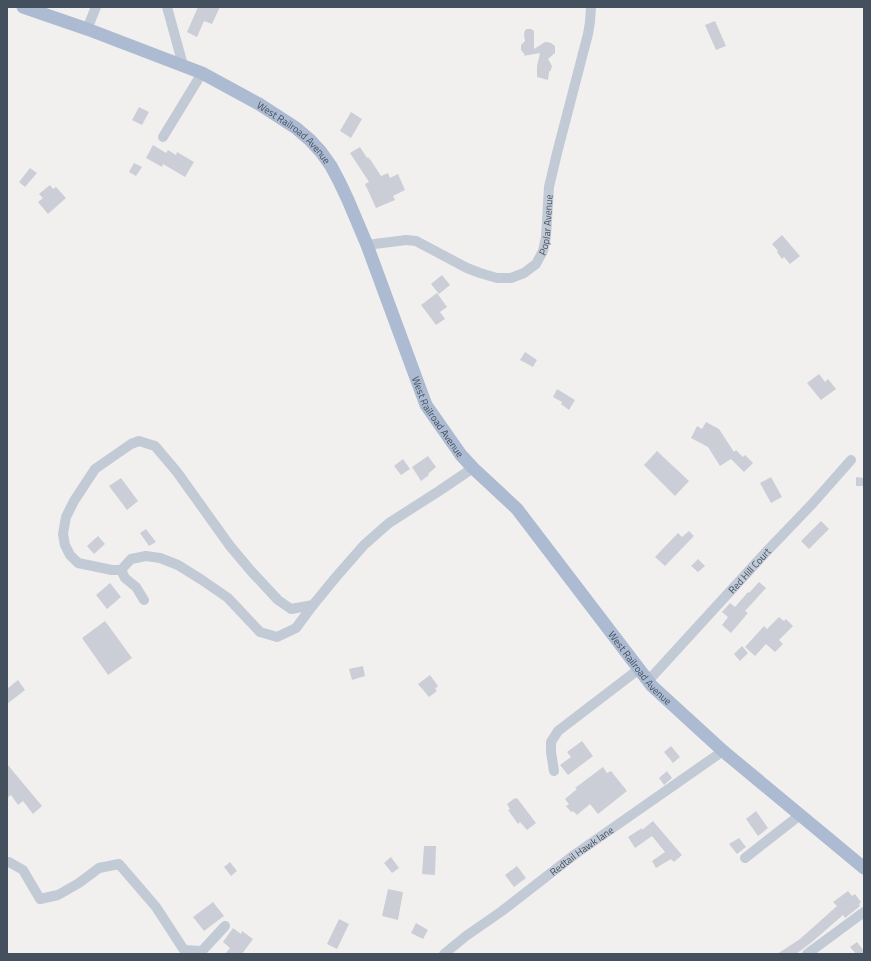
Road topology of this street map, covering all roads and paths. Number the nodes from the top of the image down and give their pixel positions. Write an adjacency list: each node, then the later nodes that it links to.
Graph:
1 (23, 7): 5 (main road, West Railroad Avenue)
2 (96, 7): 5 (street)
3 (167, 7): 6 (street)
4 (591, 7): 9 (street, Poplar Avenue)
5 (87, 29): 6 (main road, West Railroad Avenue)
6 (183, 65): 7 (main road, West Railroad Avenue)
7 (202, 72): 8 (street); 9 (main road, West Railroad Avenue)
8 (163, 137)
9 (367, 245): 11 (main road, West Railroad Avenue)
10 (851, 460): 16 (street, Red Hill Court)
11 (473, 468): 14 (street); 15 (main road, West Railroad Avenue)
12 (121, 570): 13 (street); 14 (street); 14 (street)
13 (144, 600)
14 (313, 605)
15 (639, 669): 16 (main road, West Railroad Avenue); 18 (street)
16 (648, 681): 17 (main road, West Railroad Avenue)
17 (723, 751): 19 (main road, West Railroad Avenue); 25 (street, Redtail Hawk lane)
18 (554, 771)
19 (800, 815): 20 (street); 22 (main road, West Railroad Avenue)
20 (745, 858)
21 (7, 862): 24 (street)
22 (864, 868)
23 (864, 912): 26 (street)
24 (225, 926)
25 (444, 954)
26 (807, 954)

